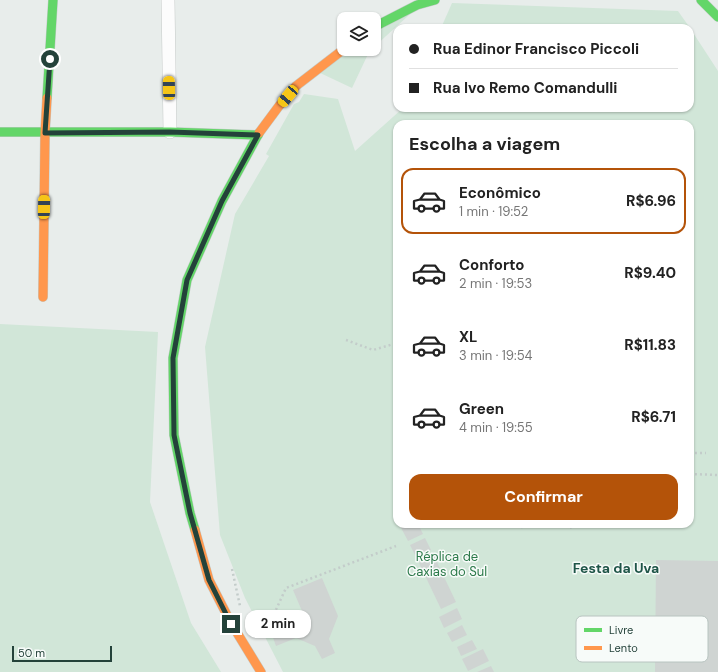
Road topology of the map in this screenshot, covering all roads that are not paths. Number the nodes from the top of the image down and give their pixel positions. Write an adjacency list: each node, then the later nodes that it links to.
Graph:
1 (53, 0): 10 (street)
2 (168, 0): 9 (street)
3 (435, 0): 6 (street)
4 (701, 0): 5 (street)
5 (718, 17)
6 (381, 23)
7 (337, 54): 11 (street)
8 (0, 132): 10 (street)
9 (170, 132): 10 (street); 11 (street)
10 (45, 133): 12 (street)
11 (258, 135): 13 (street)
12 (43, 297)
13 (261, 672)

